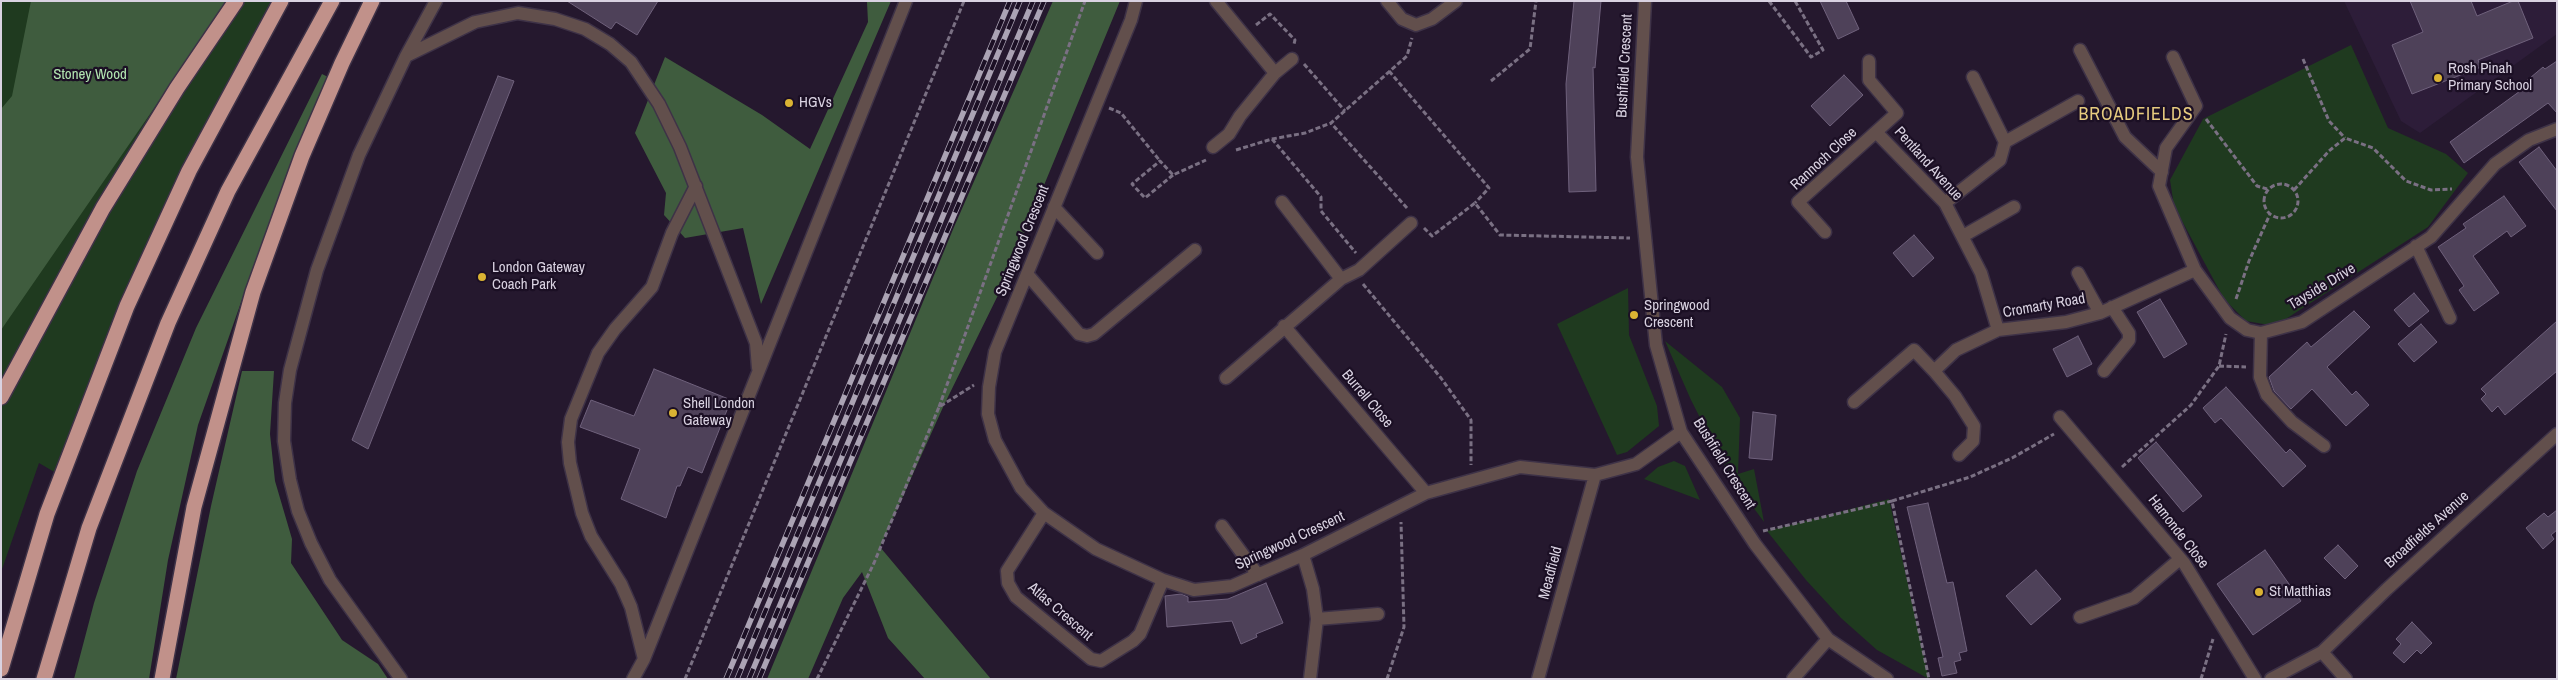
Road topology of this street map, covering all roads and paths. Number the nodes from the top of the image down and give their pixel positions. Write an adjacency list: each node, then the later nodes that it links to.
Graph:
1 (236, 1): 76 (highway)
2 (281, 1): 104 (highway)
3 (332, 1): 105 (highway)
4 (372, 1): 106 (highway)
5 (436, 1): 19 (street)
6 (906, 1): 71 (street)
7 (964, 1): 109 (path)
8 (1085, 1): 78 (path)
9 (1136, 1): 29 (street, Springwood Crescent)
10 (1216, 1): 25 (street)
11 (1388, 1): 17 (street)
12 (1456, 1): 17 (street)
13 (1536, 1): 27 (path)
14 (1645, 1): 52 (street, Bushfield Crescent)
15 (1769, 1): 16 (path)
16 (1795, 1)
17 (1416, 25): 24 (path)
18 (2080, 50): 38 (street)
19 (406, 56): 39 (street); 107 (street)
20 (2173, 57): 30 (street)
21 (1292, 59): 25 (street)
22 (2302, 59): 33 (path)
23 (1869, 61): 32 (street)
24 (1389, 71): 44 (path); 49 (path)
25 (1274, 74): 36 (street)
26 (1973, 77): 35 (street)
27 (1491, 82)
28 (2078, 101): 35 (street)
29 (1096, 104): 37 (path); 46 (street, Springwood Crescent)
30 (2196, 106): 38 (street); 41 (path)
31 (2557, 130): 40 (street, Tayside Drive)
32 (1876, 132): 45 (street, Pentland Avenue); 50 (street, Rannoch Close)
33 (2345, 138): 40 (path); 42 (path)
34 (1272, 139): 56 (path)
35 (2005, 142): 45 (street)
36 (1213, 147)
37 (1160, 161)
38 (2162, 172): 57 (street)
39 (696, 186): 71 (street); 103 (street)
40 (2475, 187): 53 (street, Tayside Drive)
41 (2268, 189): 42 (path); 48 (path)
42 (2294, 190): 48 (path)
43 (1282, 202): 61 (street)
44 (1475, 203): 49 (path); 52 (path)
45 (1945, 203): 51 (street, Pentland Avenue)
46 (1054, 207): 55 (street); 60 (street, Springwood Crescent)
47 (2014, 207): 51 (street)
48 (2270, 214): 64 (path)
49 (1414, 219): 56 (street)
50 (1825, 232)
51 (1963, 236): 67 (street, Pentland Avenue)
52 (1645, 237): 80 (street, Bushfield Crescent)
53 (2416, 246): 65 (street); 68 (street, Tayside Drive)
54 (1195, 250): 60 (street)
55 (1098, 253)
56 (1365, 264): 58 (street)
57 (2195, 270): 62 (street, Cromarty Road); 64 (street)
58 (1354, 273): 61 (street); 86 (path)
59 (2078, 273): 63 (street)
60 (1027, 274): 74 (street, Springwood Crescent)
61 (1341, 279): 66 (street)
62 (2112, 307): 63 (street, Cromarty Road); 73 (street)
63 (2100, 313): 67 (street, Cromarty Road)
64 (2230, 318): 68 (street); 69 (path)
65 (2450, 318)
66 (1284, 326): 75 (street); 87 (street, Burrell Close)
67 (1998, 330): 72 (street, Cromarty Road)
68 (2262, 334): 70 (street)
69 (2219, 366): 70 (path); 85 (path)
70 (2260, 368): 82 (street)
71 (758, 370): 103 (street)
72 (1934, 370): 77 (street); 83 (street)
73 (2104, 371)
74 (992, 373): 78 (path); 90 (street, Springwood Crescent)
75 (1226, 378)
76 (1, 397)
77 (1854, 402)
78 (939, 407): 110 (path)
79 (2064, 421): 85 (street, Hamonde Close); 88 (path)
80 (1681, 432): 84 (street, Springwood Crescent); 92 (street, Bushfield Crescent)
81 (2557, 434): 102 (street, Broadfields Avenue)
82 (2324, 446)
83 (1959, 455)
84 (1595, 475): 86 (street, Springwood Crescent); 113 (street, Meadfield)
85 (2112, 477): 94 (street, Hamonde Close)
86 (1471, 480): 87 (street, Springwood Crescent)
87 (1426, 493): 89 (street, Springwood Crescent)
88 (1892, 501): 92 (path); 116 (path)
89 (1398, 507): 93 (street, Springwood Crescent); 112 (path)
90 (1044, 513): 96 (street, Springwood Crescent); 96 (street, Atlas Crescent)
91 (1222, 526): 95 (street)
92 (1748, 534): 101 (street, Bushfield Crescent)
93 (1303, 556): 95 (street, Springwood Crescent); 99 (street)
94 (2180, 559): 98 (street); 100 (street, Hamonde Close)
95 (1258, 575): 96 (street, Springwood Crescent)
96 (1164, 580)
97 (1378, 614): 99 (street)
98 (2080, 617)
99 (1317, 619): 111 (street)
100 (2223, 624): 117 (path); 118 (street, Hamonde Close)
101 (1828, 638): 114 (street); 115 (street, Bushfield Crescent)
102 (2322, 652): 119 (street); 120 (street)
103 (644, 659): 108 (street)
104 (1, 669)
105 (44, 679)
106 (162, 679)
107 (401, 679)
108 (633, 679)
109 (684, 679)
110 (817, 679)
111 (1310, 679)
112 (1388, 679)
113 (1538, 679)
114 (1793, 679)
115 (1887, 679)
116 (1929, 679)
117 (2201, 679)
118 (2255, 679)
119 (2271, 679)
120 (2346, 679)

